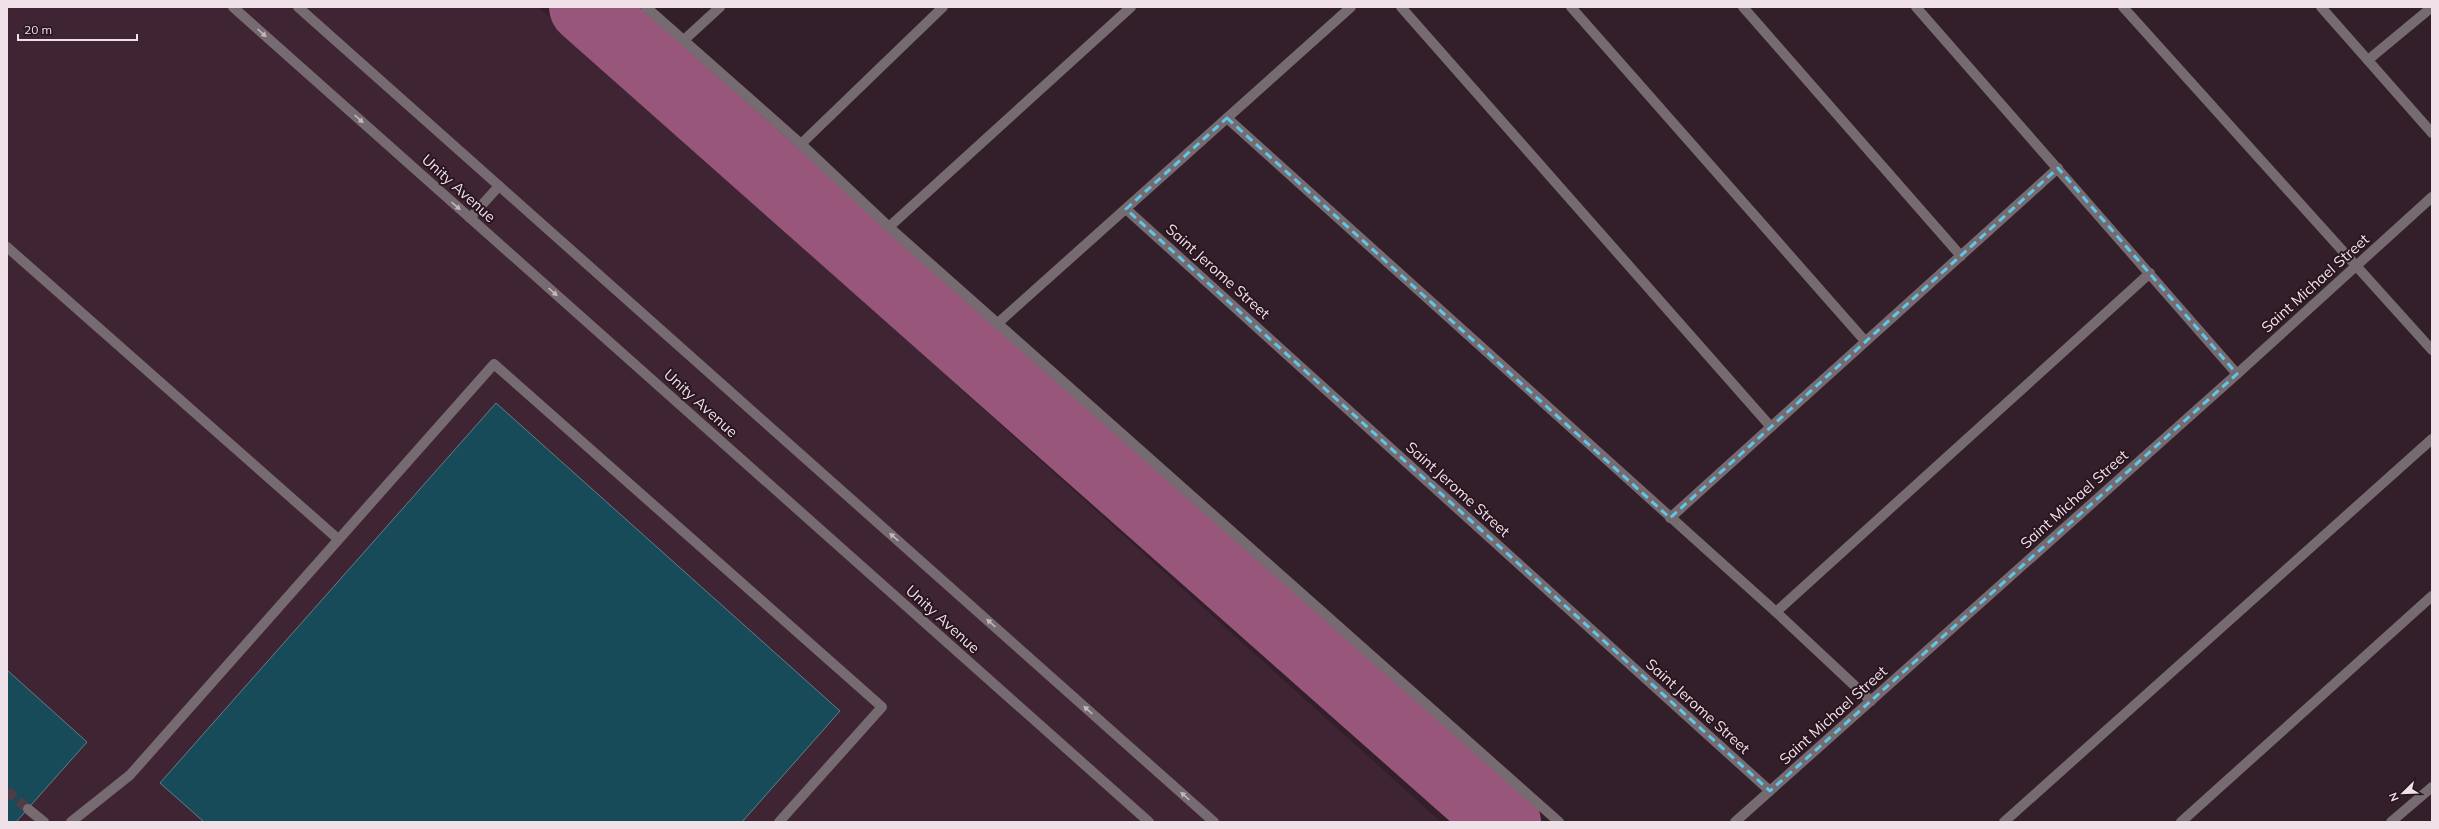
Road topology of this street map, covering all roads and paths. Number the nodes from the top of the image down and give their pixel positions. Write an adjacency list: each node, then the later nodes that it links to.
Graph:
1 (233, 7): 24 (street, Unity Avenue, one-way to 24)
2 (298, 7): 21 (street, Unity Avenue)
3 (646, 7): 15 (street)
4 (720, 7): 15 (street)
5 (943, 7): 19 (street)
6 (1131, 7): 25 (street)
7 (1351, 7): 17 (street)
8 (1401, 7): 34 (street)
9 (1571, 7): 31 (street)
10 (1743, 7): 27 (street)
11 (1916, 7): 20 (street)
12 (2123, 7): 28 (street)
13 (2321, 7): 16 (street)
14 (2432, 7): 16 (street)
15 (684, 40): 19 (street)
16 (2368, 60): 18 (street)
17 (1227, 118): 23 (street); 36 (street)
18 (2432, 133)
19 (801, 144): 25 (street)
20 (2058, 168): 27 (street); 29 (street)
21 (499, 186): 24 (street); 48 (street, Unity Avenue, one-way to 21)
22 (2432, 197): 28 (street, Saint Michael Street)
23 (1126, 209): 30 (street); 42 (street, Saint Jerome Street)
24 (470, 218): 47 (street, Unity Avenue, one-way to 47)
25 (889, 227): 30 (street)
26 (7, 247): 37 (street)
27 (1961, 256): 31 (street)
28 (2355, 265): 32 (street); 33 (street, Saint Michael Street)
29 (2150, 273): 33 (street); 39 (street)
30 (998, 323): 49 (street)
31 (1866, 341): 34 (street)
32 (2432, 350)
33 (2237, 374): 40 (street, Saint Michael Street)
34 (1771, 427): 36 (street)
35 (2432, 439): 51 (street)
36 (1670, 518): 39 (street)
37 (338, 539): 45 (street); 46 (street)
38 (2432, 596): 52 (street)
39 (1776, 612): 40 (street)
40 (1871, 701): 42 (street, Saint Michael Street)
41 (2432, 787): 53 (street)
42 (1770, 791): 50 (street, Saint Michael Street)
43 (28, 809): 44 (street)
44 (44, 822)
45 (71, 822)
46 (779, 822)
47 (1149, 822)
48 (1214, 822)
49 (1559, 822)
50 (1735, 822)
51 (2004, 822)
52 (2181, 822)
53 (2391, 822)

